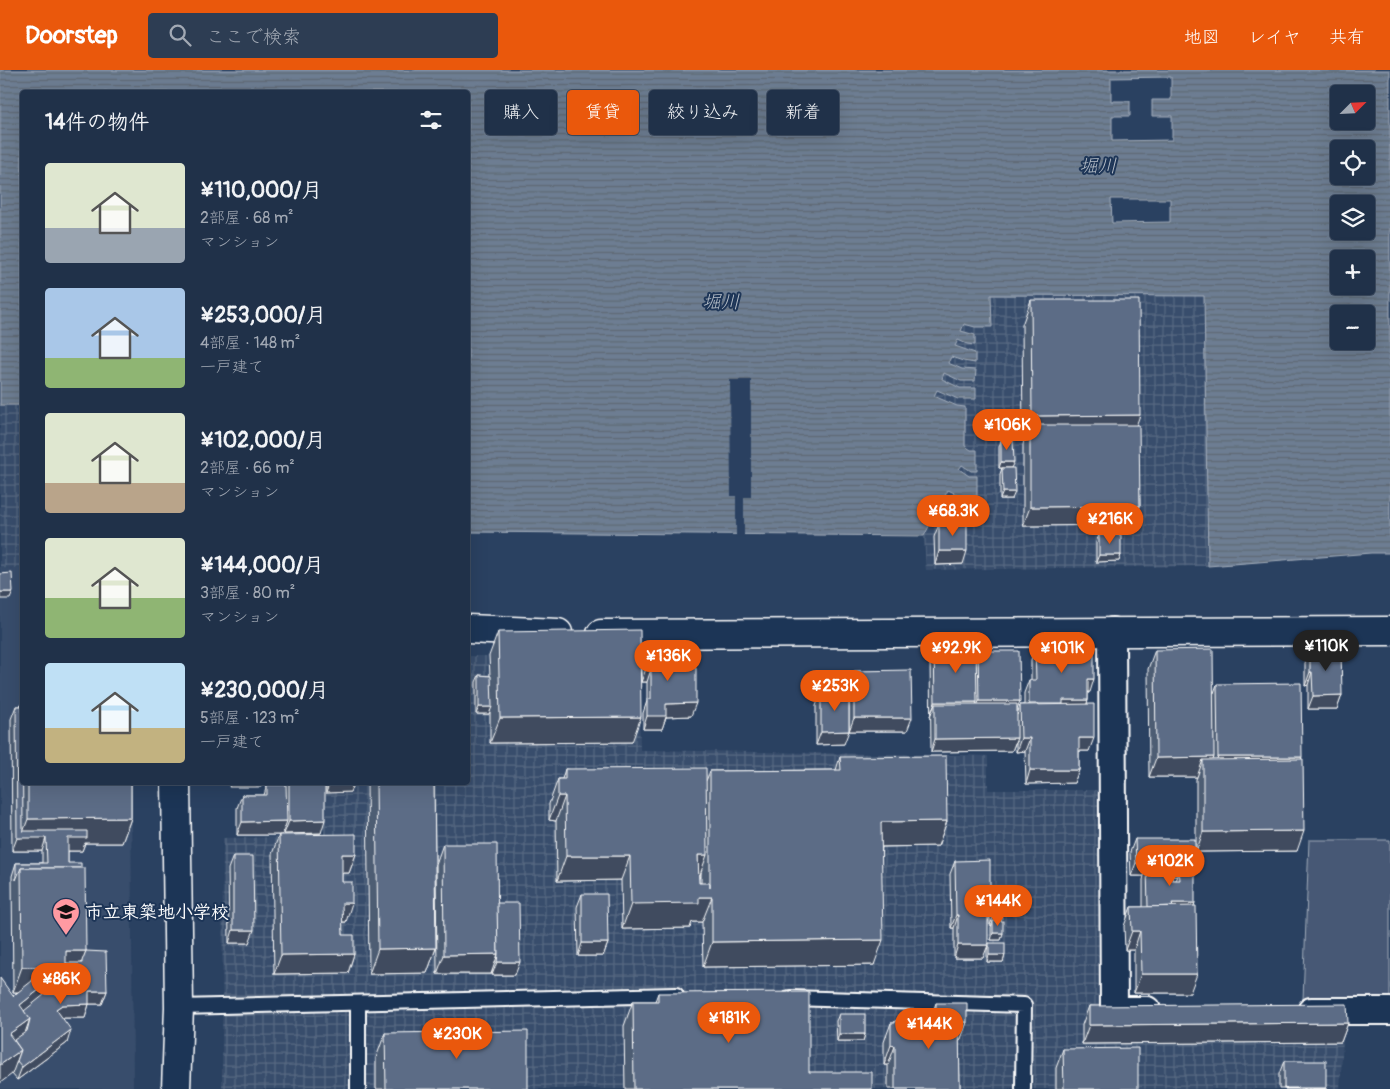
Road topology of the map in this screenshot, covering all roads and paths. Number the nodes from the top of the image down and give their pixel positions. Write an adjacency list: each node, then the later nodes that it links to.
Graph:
1 (470, 629): 2 (street)
2 (1112, 631): 3 (street); 9 (street)
3 (1390, 631)
4 (176, 785): 8 (street)
5 (690, 995): 7 (lane)
6 (778, 998): 14 (lane)
7 (358, 1003): 8 (lane); 13 (lane)
8 (179, 1007): 12 (street)
9 (1173, 1010)
10 (1291, 1010): 11 (street)
11 (1390, 1011)
12 (176, 1089)
13 (358, 1089)
14 (1023, 1089)

